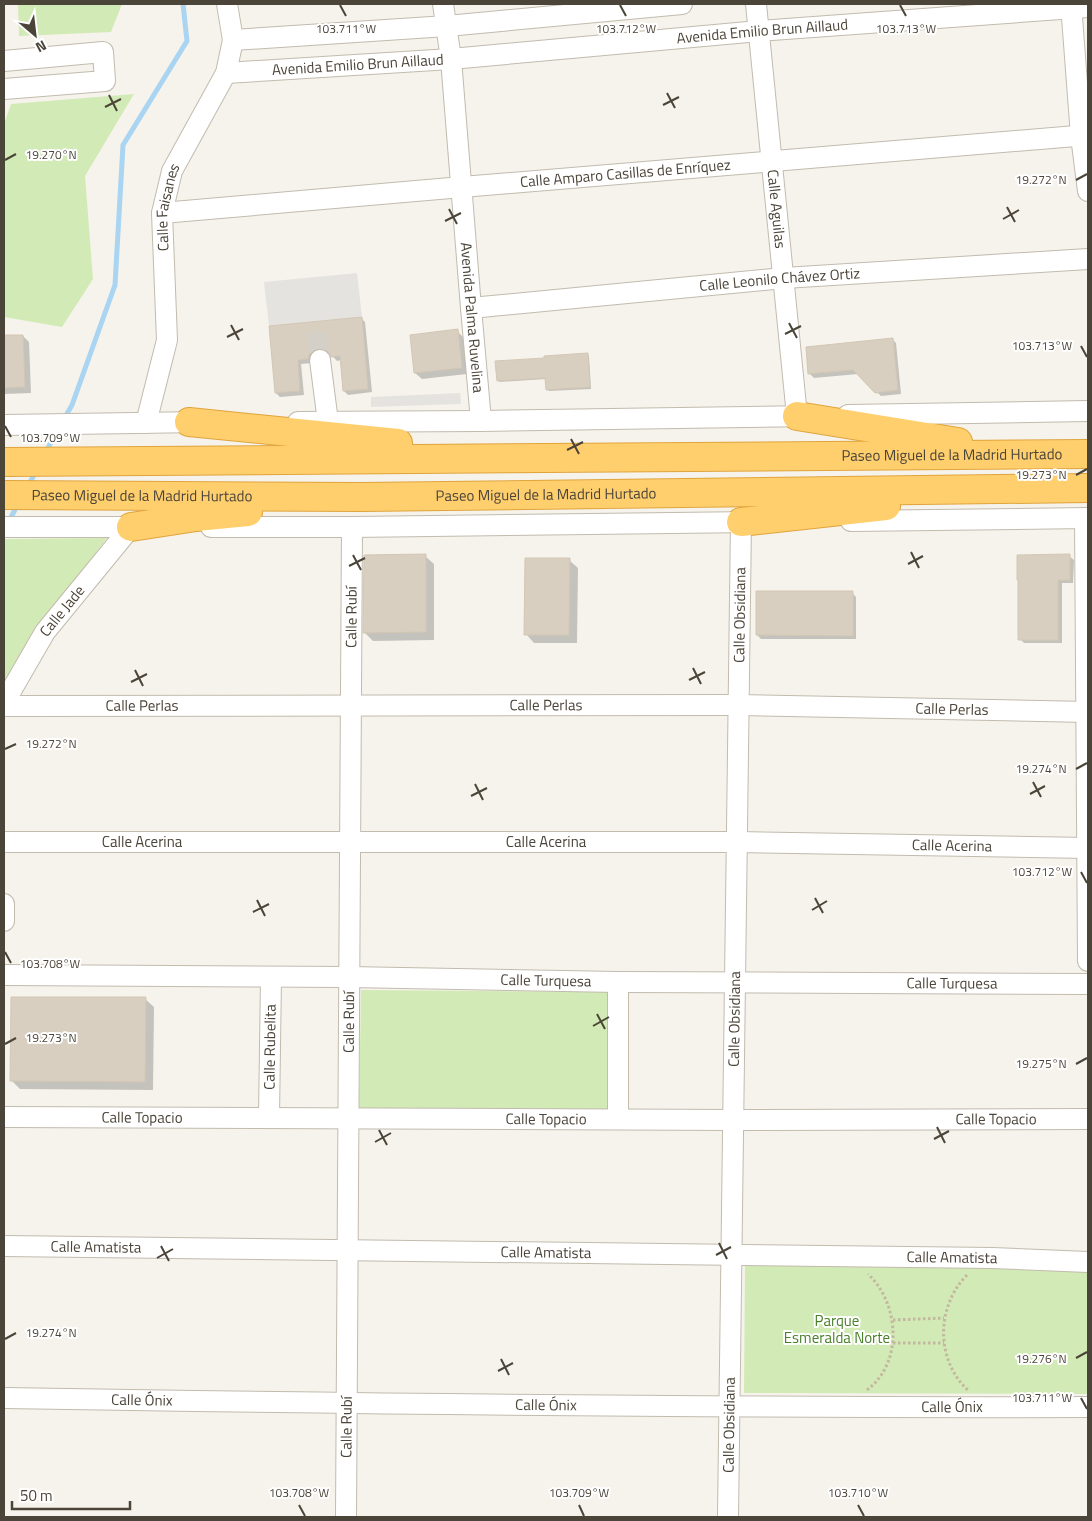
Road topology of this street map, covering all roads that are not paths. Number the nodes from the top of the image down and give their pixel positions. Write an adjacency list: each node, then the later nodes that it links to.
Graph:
1 (227, 4): 8 (street, Calle Faisanes)
2 (443, 4): 6 (street, Avenida Palma Ruvelina)
3 (682, 4): 6 (street)
4 (756, 4): 7 (street, Calle Aguilas)
5 (1077, 6): 7 (street, Avenida Emilio Brun Aillaud); 13 (street)
6 (447, 26): 8 (street); 9 (street, Avenida Palma Ruvelina)
7 (760, 31): 9 (street, Avenida Emilio Brun Aillaud); 14 (street, Calle Aguilas)
8 (233, 40): 11 (street, Calle Faisanes)
9 (451, 59): 11 (street, Avenida Emilio Brun Aillaud); 15 (street, Avenida Palma Ruvelina)
10 (4, 61): 12 (street)
11 (226, 73): 17 (street, Calle Faisanes)
12 (4, 89)
13 (1085, 136): 14 (street, Calle Amparo Casillas de Enríquez); 16 (street)
14 (773, 161): 15 (street, Calle Amparo Casillas de Enríquez); 19 (street, Calle Aguilas)
15 (462, 187): 17 (street, Calle Amparo Casillas de Enríquez); 20 (street, Avenida Palma Ruvelina)
16 (1088, 191)
17 (162, 214): 27 (street, Calle Faisanes)
18 (1088, 259): 19 (street, Calle Leonilo Chávez Ortiz)
19 (784, 278): 20 (street, Calle Leonilo Chávez Ortiz); 23 (street, Calle Aguilas)
20 (471, 308): 24 (street, Avenida Palma Ruvelina)
21 (320, 360): 26 (street)
22 (1088, 411): 23 (street)
23 (798, 416): 24 (street); 30 (highway)
24 (482, 421): 26 (street)
25 (189, 422): 26 (street); 27 (street); 31 (highway)
26 (328, 422)
27 (146, 423): 28 (street)
28 (11, 425)
29 (1088, 454): 30 (highway, Paseo Miguel de la Madrid Hurtado)
30 (1034, 455): 31 (highway, Paseo Miguel de la Madrid Hurtado)
31 (541, 459): 32 (highway, Paseo Miguel de la Madrid Hurtado)
32 (4, 462)
33 (1034, 488): 34 (highway, Paseo Miguel de la Madrid Hurtado); 36 (highway, Paseo Miguel de la Madrid Hurtado); 38 (highway)
34 (1088, 488)
35 (4, 495): 36 (highway, Paseo Miguel de la Madrid Hurtado)
36 (361, 496): 40 (highway)
37 (1087, 518): 38 (street); 45 (street)
38 (741, 522): 41 (street); 44 (street, Calle Obsidiana)
39 (4, 527): 40 (street)
40 (131, 527): 41 (street); 42 (street, Calle Jade)
41 (352, 527): 43 (street, Calle Rubí)
42 (4, 704): 43 (street, Calle Perlas)
43 (351, 706): 44 (street, Calle Perlas); 47 (street, Calle Rubí)
44 (739, 706): 45 (street, Calle Perlas); 48 (street, Calle Obsidiana)
45 (1087, 712): 49 (street)
46 (4, 842): 47 (street, Calle Acerina)
47 (350, 842): 48 (street, Calle Acerina); 55 (street, Calle Rubí)
48 (737, 842): 49 (street, Calle Acerina); 57 (street, Calle Obsidiana)
49 (1088, 848): 52 (street)
50 (4, 904): 51 (street)
51 (4, 921)
52 (1088, 961)
53 (4, 975): 54 (street, Calle Turquesa)
54 (271, 977): 55 (street, Calle Turquesa); 60 (street, Calle Rubelita)
55 (349, 977): 56 (street, Calle Turquesa); 61 (street, Calle Rubí)
56 (618, 982): 57 (street, Calle Turquesa); 62 (street)
57 (735, 982): 58 (street, Calle Turquesa); 64 (street, Calle Obsidiana)
58 (1088, 984)
59 (4, 1116): 60 (street, Calle Topacio)
60 (269, 1117): 61 (street, Calle Topacio)
61 (348, 1117): 62 (street, Calle Topacio); 66 (street, Calle Rubí)
62 (618, 1118): 64 (street, Calle Topacio)
63 (1088, 1119): 64 (street, Calle Topacio)
64 (733, 1120): 67 (street, Calle Obsidiana)
65 (4, 1246): 66 (street, Calle Amatista)
66 (347, 1250): 67 (street, Calle Amatista); 70 (street, Calle Rubí)
67 (732, 1255): 68 (street, Calle Amatista); 71 (street, Calle Obsidiana)
68 (1088, 1262)
69 (4, 1398): 70 (street, Calle Ónix)
70 (346, 1404): 71 (street, Calle Ónix); 73 (street, Calle Rubí)
71 (730, 1407): 72 (street, Calle Ónix); 74 (street, Calle Obsidiana)
72 (1088, 1407)
73 (346, 1517)
74 (728, 1517)

